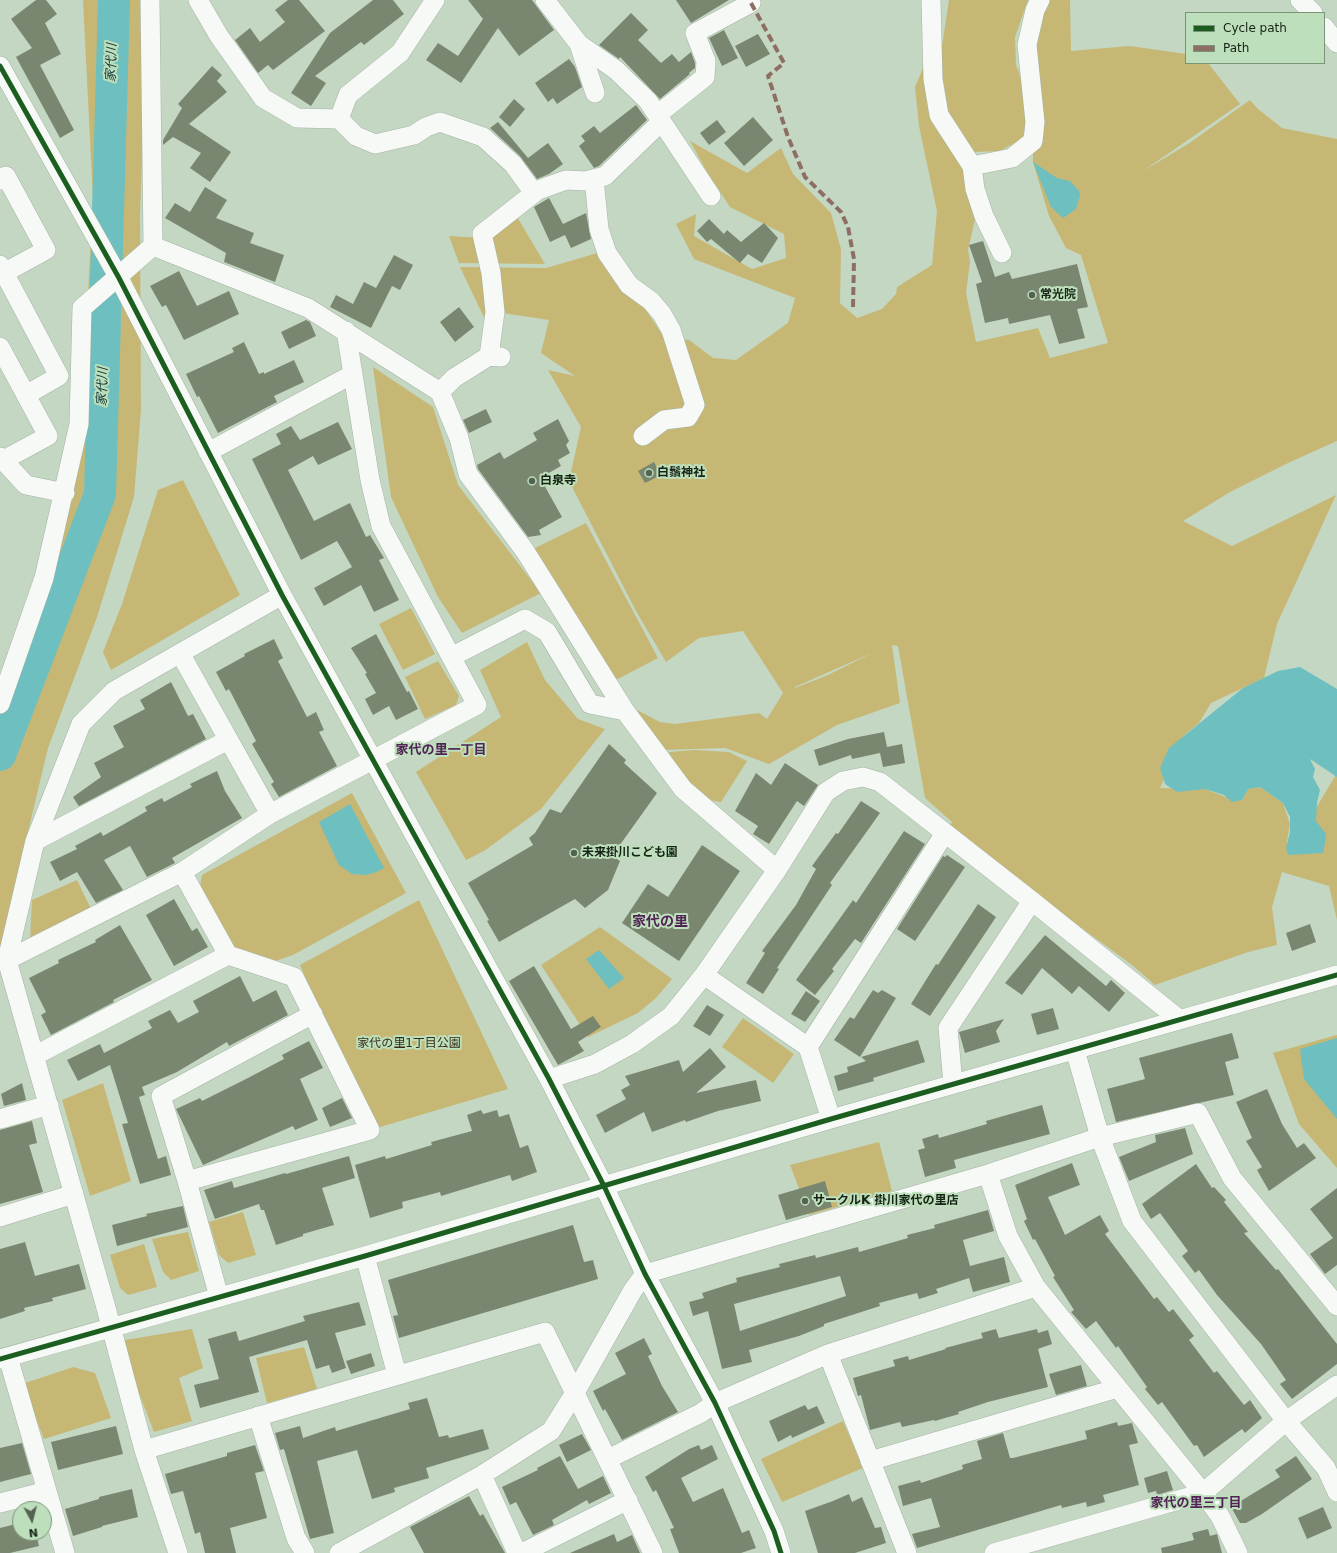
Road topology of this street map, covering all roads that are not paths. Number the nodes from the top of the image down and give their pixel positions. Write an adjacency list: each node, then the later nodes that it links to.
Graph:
1 (150, 0): 22 (street)
2 (198, 0): 15 (street)
3 (435, 0): 15 (street)
4 (545, 0): 12 (street)
5 (749, 0): 16 (street)
6 (931, 0): 17 (street)
7 (1040, 0): 17 (street)
8 (1300, 0): 9 (street)
9 (1312, 12)
10 (1325, 28): 11 (street)
11 (1337, 42)
12 (579, 44): 14 (street); 16 (street)
13 (0, 66): 25 (street)
14 (595, 93)
15 (339, 119): 20 (street)
16 (659, 119): 19 (street); 21 (street)
17 (972, 166): 23 (street)
18 (2, 174): 24 (street)
19 (594, 179): 20 (street); 31 (street)
20 (534, 193): 29 (street)
21 (711, 196)
22 (153, 246): 25 (street); 26 (street)
23 (1002, 254)
24 (2, 269): 30 (street)
25 (119, 278): 32 (street); 34 (street)
26 (346, 331): 28 (street); 29 (street)
27 (0, 347): 30 (street)
28 (353, 374): 32 (street); 37 (street)
29 (440, 392): 40 (street)
30 (26, 395): 33 (street)
31 (643, 436)
32 (208, 452): 35 (street)
33 (1, 459): 34 (street)
34 (65, 493): 38 (street)
35 (282, 595): 36 (street); 42 (street)
36 (180, 653): 41 (street); 45 (street)
37 (451, 657): 40 (street); 42 (street)
38 (6, 673): 39 (street)
39 (0, 704)
40 (625, 711): 46 (street)
41 (228, 740): 43 (street); 45 (street)
42 (374, 761): 43 (street); 58 (street)
43 (270, 814): 47 (street)
44 (945, 832): 46 (street); 48 (street); 55 (street)
45 (35, 841): 50 (street)
46 (777, 870): 51 (street)
47 (182, 872): 49 (street); 50 (street)
48 (1032, 901): 54 (street); 59 (street)
49 (228, 955): 53 (street); 57 (street)
50 (3, 959): 57 (street)
51 (704, 975): 55 (street); 58 (street)
52 (1337, 975): 54 (street)
53 (313, 1014): 65 (street); 65 (street)
54 (1180, 1020): 56 (street)
55 (808, 1047): 62 (street)
56 (1075, 1050): 59 (street); 63 (street)
57 (34, 1056): 60 (street)
58 (549, 1079): 66 (street)
59 (952, 1084): 62 (street)
60 (49, 1105): 61 (street); 67 (street)
61 (0, 1119)
62 (831, 1119): 66 (street)
63 (1100, 1137): 64 (street); 73 (street); 83 (street)
64 (988, 1174): 70 (street); 71 (street)
65 (187, 1181): 72 (street)
66 (604, 1186): 69 (street); 70 (street)
67 (74, 1194): 68 (street); 74 (street)
68 (0, 1217)
69 (365, 1256): 72 (street); 77 (street)
70 (645, 1274): 80 (street); 81 (street)
71 (1036, 1287): 75 (street); 79 (street)
72 (219, 1297): 74 (street)
73 (1337, 1306)
74 (112, 1328): 76 (street); 84 (street)
75 (828, 1354): 81 (street); 86 (street)
76 (4, 1358): 88 (street)
77 (397, 1375): 80 (street); 82 (street)
78 (1337, 1385): 83 (street)
79 (1118, 1388): 86 (street); 89 (street)
80 (576, 1391): 85 (street); 87 (street)
81 (715, 1403): 85 (street); 100 (street)
82 (258, 1416): 84 (street); 95 (street)
83 (1286, 1421): 89 (street); 90 (street)
84 (144, 1450): 94 (street)
85 (608, 1459): 91 (street)
86 (870, 1461): 101 (street)
87 (482, 1475): 96 (street); 97 (street)
88 (47, 1491): 92 (street); 93 (street)
89 (1203, 1492): 102 (street); 103 (street)
90 (1337, 1492)
91 (628, 1500): 98 (street); 99 (street)
92 (0, 1503)
93 (65, 1553)
94 (178, 1553)
95 (305, 1553)
96 (339, 1553)
97 (517, 1553)
98 (522, 1553)
99 (653, 1553)
100 (781, 1553)
101 (907, 1553)
102 (994, 1553)
103 (1238, 1553)

